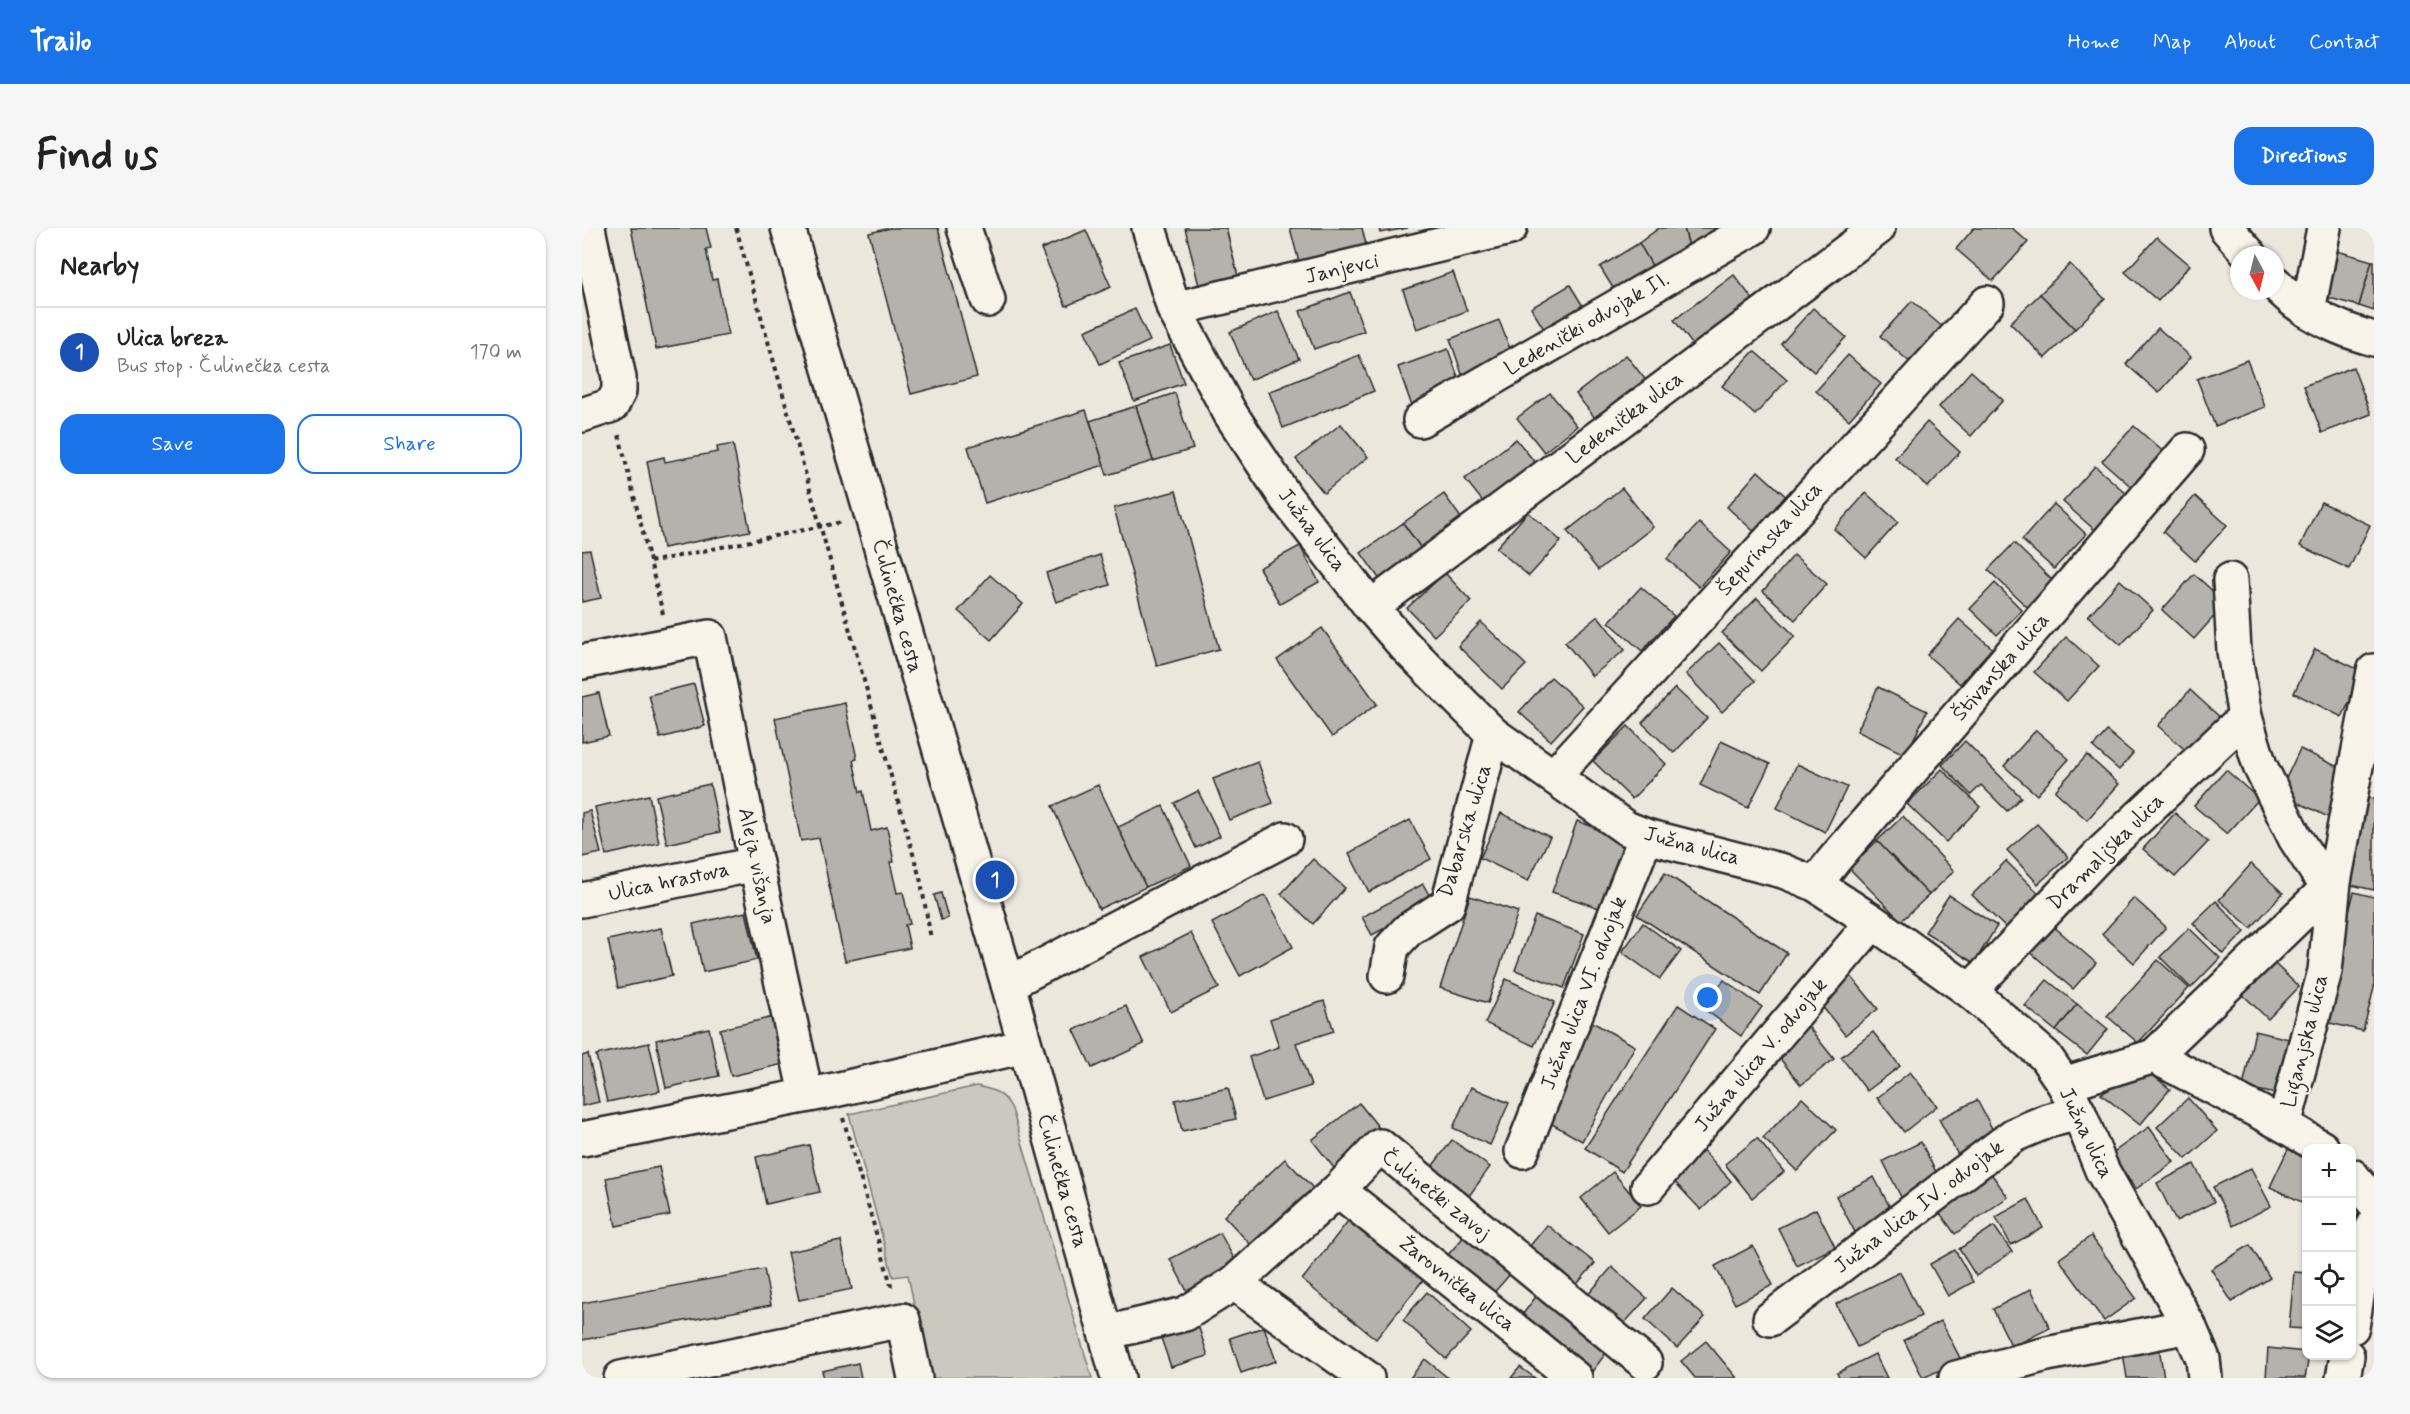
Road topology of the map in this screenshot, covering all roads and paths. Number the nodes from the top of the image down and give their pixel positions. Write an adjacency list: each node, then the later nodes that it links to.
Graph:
1 (588, 228): 18 (street)
2 (736, 228): 22 (path)
3 (788, 228): 41 (street, Čulinečka cesta)
4 (964, 228): 13 (street)
5 (1149, 228): 15 (street, Južna ulica)
6 (1510, 228): 15 (street, Janjevci)
7 (1753, 228): 19 (street, Ledenički odvojak II.)
8 (1878, 228): 25 (street, Ledenička ulica)
9 (2226, 228): 11 (street)
10 (2324, 228): 16 (street)
11 (2242, 246)
12 (2284, 292): 16 (street)
13 (988, 300)
14 (1986, 303): 31 (street, Šepurinska ulica)
15 (1174, 309): 25 (street, Južna ulica)
16 (2308, 311): 17 (street)
17 (2374, 339)
18 (597, 410): 23 (path)
19 (1420, 420)
20 (2187, 450): 36 (street, Štivanska ulica)
21 (843, 521): 22 (path)
22 (820, 526): 23 (path); 39 (path)
23 (650, 562): 26 (path)
24 (2230, 580): 29 (street)
25 (1371, 607): 30 (street, Južna ulica)
26 (670, 644): 27 (street); 34 (street, Aleja višanja)
27 (582, 662)
28 (2374, 671): 35 (street, Liganjska ulica)
29 (2245, 717): 35 (street); 42 (street, Dramaljska ulica)
30 (1493, 734): 31 (street, Južna ulica); 40 (street, Dabarska ulica)
31 (1554, 776): 32 (street, Južna ulica)
32 (1646, 836): 36 (street, Južna ulica); 51 (street, Južna ulica VI. odvojak)
33 (1285, 839): 41 (street)
34 (756, 864): 37 (street, Ulica hrastova); 46 (street, Aleja višanja)
35 (2334, 882): 44 (street); 48 (street, Liganjska ulica)
36 (1815, 884): 38 (street, Južna ulica)
37 (582, 900)
38 (1873, 922): 42 (street, Južna ulica); 53 (street, Južna ulica V. odvojak)
39 (931, 939)
40 (1387, 976)
41 (1008, 984): 43 (street, Čulinečka cesta)
42 (1970, 991): 45 (street, Južna ulica)
43 (1025, 1046): 46 (street); 62 (street, Čulinečka cesta)
44 (2154, 1056): 45 (street); 48 (street, Liganjska ulica)
45 (2064, 1084): 47 (street, Južna ulica)
46 (821, 1092): 49 (street); 58 (path)
47 (2079, 1113): 60 (street, Južna ulica IV. odvojak); 61 (street, Južna ulica)
48 (2284, 1125): 50 (street)
49 (582, 1138)
50 (2314, 1144)
51 (1522, 1151)
52 (2356, 1181): 55 (street)
53 (1648, 1187)
54 (1338, 1190): 57 (street, Čulinečki zavoj); 64 (street, Čulinečki zavoj); 69 (street, Žarovnička ulica)
55 (2374, 1202)
56 (2374, 1225): 59 (street)
57 (1234, 1283): 62 (street, Čulinečki zavoj); 68 (street)
58 (897, 1285)
59 (2355, 1306)
60 (1770, 1319)
61 (2189, 1326): 70 (street); 71 (street, Južna ulica)
62 (1104, 1333): 67 (street, Čulinečka cesta)
63 (2346, 1360): 72 (street)
64 (1645, 1363)
65 (621, 1378): 66 (street)
66 (915, 1378)
67 (1118, 1378)
68 (1367, 1378)
69 (1575, 1378)
70 (1956, 1378)
71 (2205, 1378)
72 (2343, 1378)

